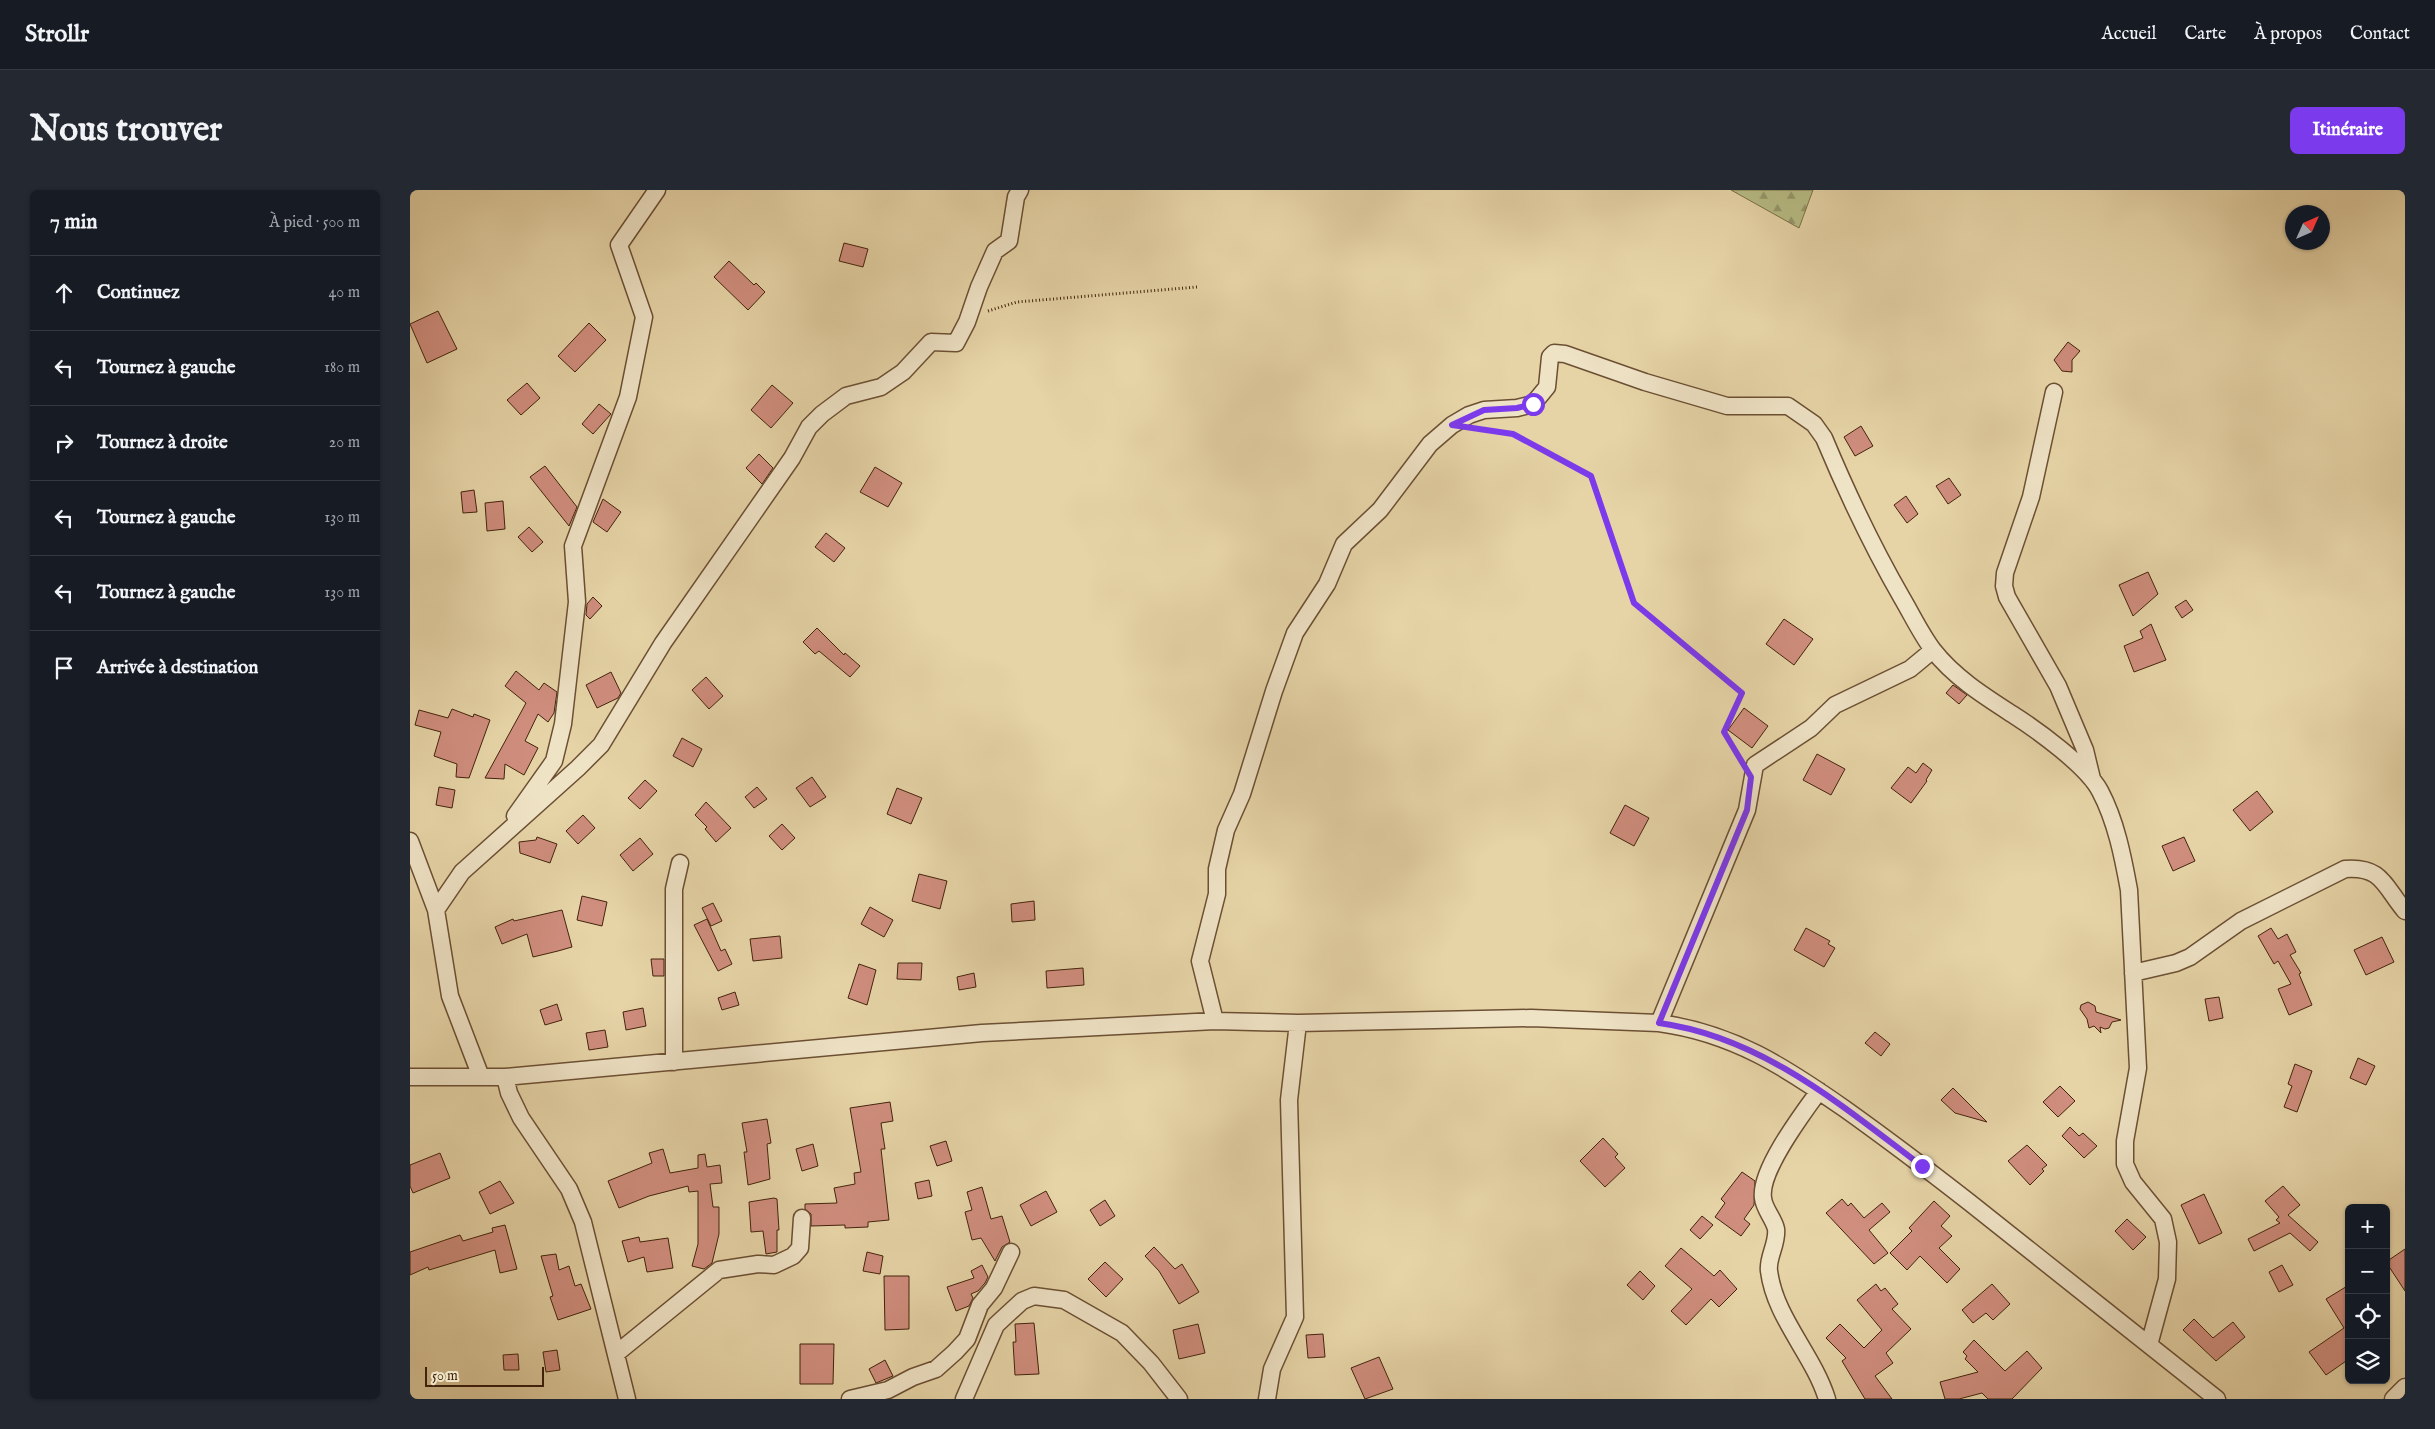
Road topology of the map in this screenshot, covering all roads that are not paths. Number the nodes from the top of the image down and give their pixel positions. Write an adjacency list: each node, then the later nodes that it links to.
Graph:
1 (657, 190): 6 (street)
2 (1020, 190): 6 (street)
3 (2054, 392): 5 (street)
4 (1933, 650): 5 (street); 12 (street); 14 (street)
5 (2092, 779): 11 (street)
6 (500, 836): 9 (street)
7 (410, 841): 9 (street)
8 (680, 863): 15 (street)
9 (436, 910): 17 (street)
10 (2405, 911): 11 (street)
11 (2133, 973): 22 (street)
12 (1215, 1021): 13 (street); 15 (street)
13 (1298, 1023): 14 (street); 29 (street)
14 (1659, 1023): 19 (street)
15 (674, 1062): 18 (street)
16 (410, 1077): 17 (street)
17 (481, 1077): 18 (street)
18 (505, 1077): 23 (street)
19 (1819, 1090): 22 (street); 30 (street)
20 (802, 1218): 23 (street)
21 (1011, 1252): 26 (street)
22 (2148, 1345): 31 (street)
23 (617, 1354): 25 (street)
24 (2405, 1387): 32 (street)
25 (627, 1399)
26 (850, 1399)
27 (964, 1399): 28 (street)
28 (1178, 1399)
29 (1267, 1399)
30 (1827, 1399)
31 (2217, 1399)
32 (2393, 1399)

